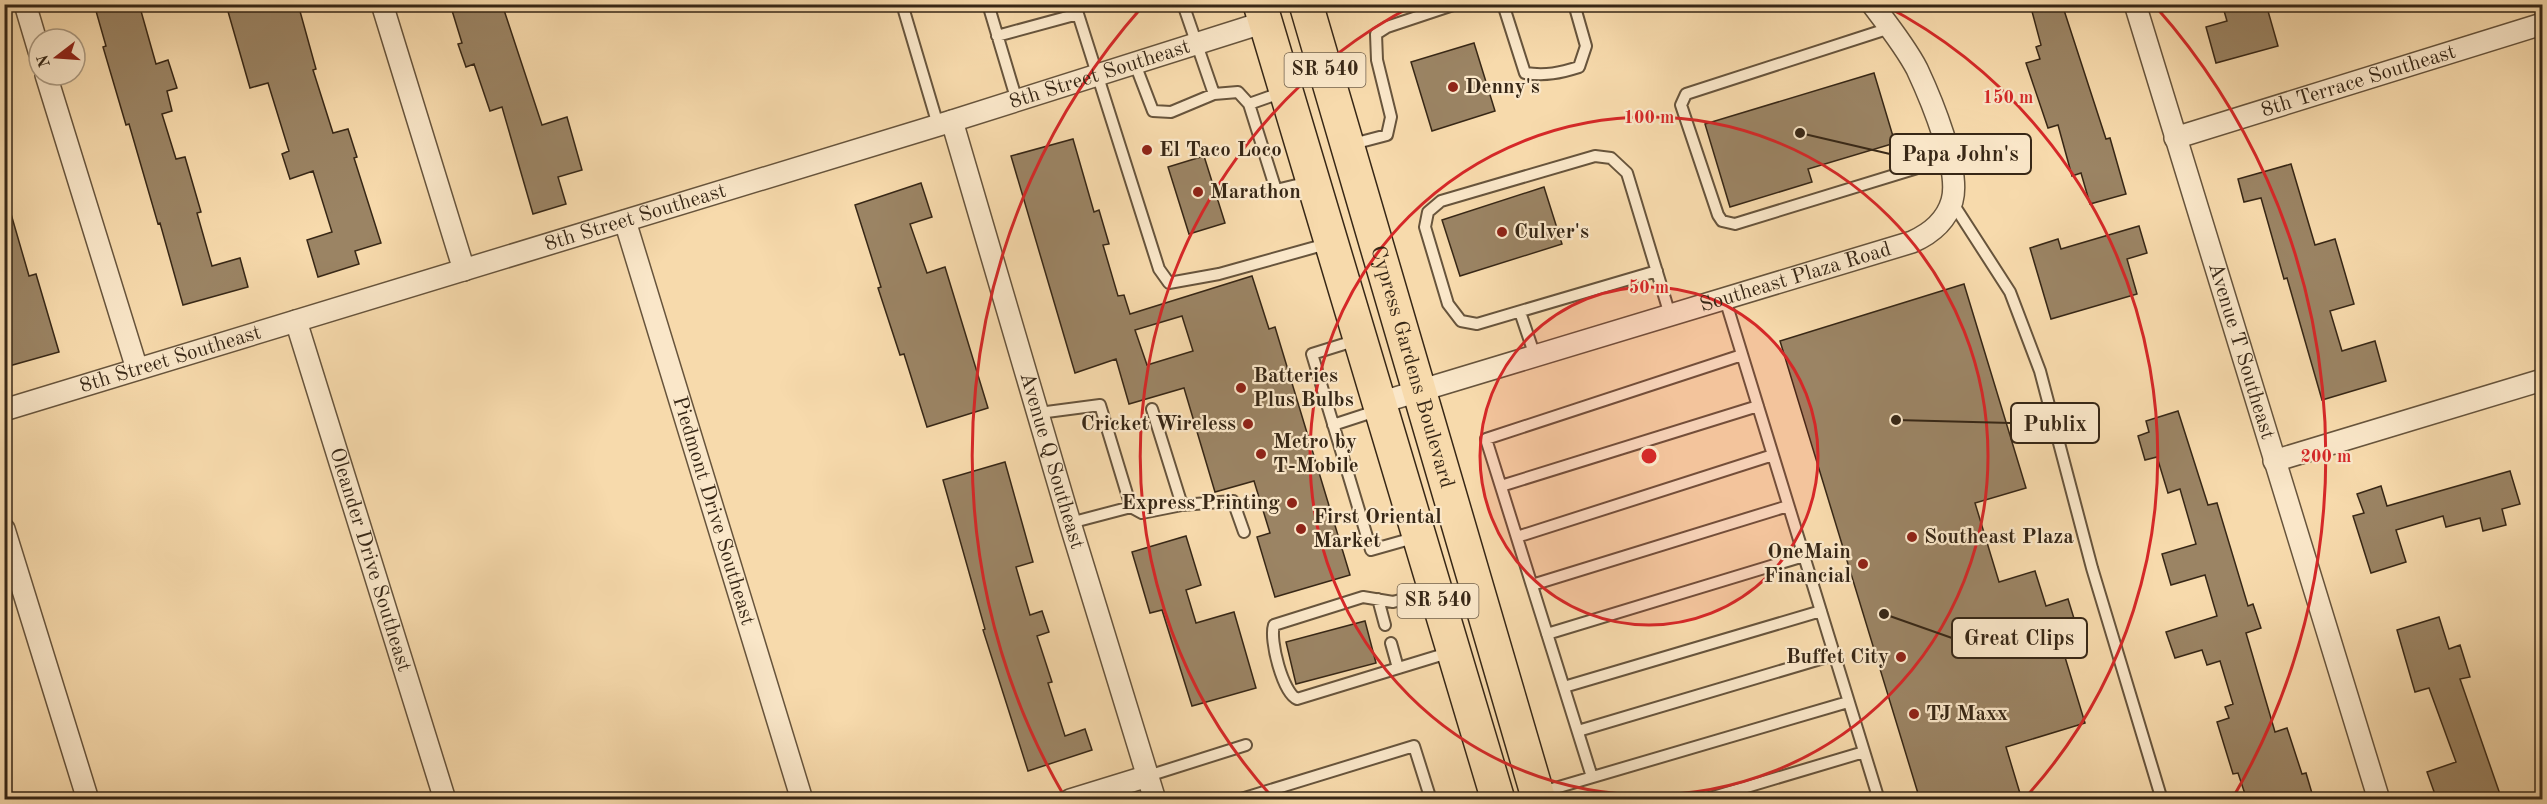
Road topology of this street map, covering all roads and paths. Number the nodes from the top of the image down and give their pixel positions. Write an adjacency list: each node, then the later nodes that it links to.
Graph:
1 (25, 4): 15 (street)
2 (382, 4): 34 (street)
3 (902, 4): 26 (lane)
4 (987, 4): 17 (lane)
5 (1183, 4): 18 (lane)
6 (1306, 4): 27 (main road, Cypress Gardens Boulevard / SR 540)
7 (1456, 4): 27 (lane)
8 (1503, 4): 9 (lane)
9 (1574, 4)
10 (1872, 4): 16 (street)
11 (2135, 4): 28 (street, Avenue T Southeast)
12 (1076, 9): 17 (lane); 20 (lane)
13 (1262, 13): 18 (street, 8th Street Southeast); 22 (main road, Cypress Gardens Boulevard / SR 540); 27 (main road)
14 (2542, 24): 28 (street, 8th Terrace Southeast)
15 (32, 27)
16 (1890, 28): 29 (street); 29 (lane)
17 (997, 36): 24 (lane)
18 (1198, 43): 19 (street, 8th Street Southeast); 23 (lane)
19 (1135, 64): 20 (street, 8th Street Southeast); 23 (lane)
20 (1097, 75): 24 (street, 8th Street Southeast); 33 (lane)
21 (50, 87): 43 (street)
22 (1285, 91): 25 (lane); 30 (main road, Cypress Gardens Boulevard / SR 540)
23 (1214, 94): 25 (lane)
24 (1017, 101): 26 (street, 8th Street Southeast)
25 (1249, 104): 30 (lane)
26 (945, 123): 32 (street, 8th Street Southeast); 50 (street, Avenue Q Southeast)
27 (1344, 134): 45 (main road, Cypress Gardens Boulevard / SR 540)
28 (2175, 138): 53 (street, Avenue T Southeast)
29 (1950, 158): 31 (street)
30 (1313, 182): 33 (main road, Cypress Gardens Boulevard / SR 540)
31 (1952, 202): 36 (street, Southeast Plaza Road); 95 (lane)
32 (625, 221): 34 (street, 8th Street Southeast); 85 (street, Piedmont Drive Southeast)
33 (1331, 243): 40 (main road, Cypress Gardens Boulevard / SR 540)
34 (464, 270): 39 (street, 8th Street Southeast)
35 (1657, 271): 37 (lane); 37 (lane); 38 (lane)
36 (1725, 299): 38 (street, Southeast Plaza Road); 41 (lane)
37 (1520, 312): 42 (lane)
38 (1670, 315): 42 (street, Southeast Plaza Road)
39 (296, 321): 43 (street, 8th Street Southeast); 84 (street, Oleander Drive Southeast)
40 (1360, 339): 46 (main road, Cypress Gardens Boulevard / SR 540); 51 (lane)
41 (1742, 355): 47 (lane); 54 (lane)
42 (1535, 356): 45 (street, Southeast Plaza Road)
43 (137, 369): 49 (street, 8th Street Southeast)
44 (2542, 380): 53 (street)
45 (1419, 391): 46 (street, Southeast Plaza Road); 92 (main road, Cypress Gardens Boulevard / SR 540)
46 (1380, 406): 51 (lane); 61 (main road, Cypress Gardens Boulevard / SR 540)
47 (1758, 406): 52 (lane); 54 (lane)
48 (1152, 409): 55 (lane)
49 (4, 410)
50 (1039, 413): 57 (lane); 58 (street, Avenue Q Southeast)
51 (1334, 425): 61 (lane)
52 (1773, 455): 56 (lane); 62 (lane)
53 (2274, 461): 96 (street, Avenue T Southeast)
54 (1501, 486): 62 (lane)
55 (1182, 505): 57 (lane); 60 (lane)
56 (1788, 506): 63 (lane); 64 (lane)
57 (1131, 507): 58 (lane)
58 (1070, 523): 80 (street, Avenue Q Southeast)
59 (4, 529): 83 (street)
60 (1244, 532)
61 (1419, 536): 65 (main road, Cypress Gardens Boulevard / SR 540)
62 (1516, 537): 64 (lane)
63 (1804, 556): 67 (lane); 69 (lane)
64 (1532, 585): 69 (lane)
65 (1435, 590): 66 (lane); 71 (main road, Cypress Gardens Boulevard / SR 540)
66 (1378, 599): 68 (lane); 73 (lane)
67 (1821, 611): 72 (lane); 74 (lane)
68 (1385, 625)
69 (1547, 634): 74 (lane)
70 (1390, 643): 73 (lane)
71 (1453, 651): 73 (lane); 76 (main road, Cypress Gardens Boulevard / SR 540)
72 (1834, 655): 75 (lane); 77 (lane)
73 (1398, 668)
74 (1564, 687): 77 (lane)
75 (1848, 702): 79 (lane); 81 (lane)
76 (1473, 715): 90 (main road, Cypress Gardens Boulevard / SR 540); 91 (main road)
77 (1578, 731): 81 (lane)
78 (1246, 745): 80 (lane)
79 (1864, 752): 82 (lane); 94 (lane)
80 (1148, 776): 86 (street); 87 (street, Avenue Q Southeast)
81 (1592, 777): 93 (lane)
82 (1876, 799)
83 (88, 800)
84 (445, 800)
85 (802, 800)
86 (1070, 800)
87 (1155, 800)
88 (1238, 800): 89 (lane)
89 (1431, 800)
90 (1498, 800)
91 (1518, 800)
92 (1539, 800)
93 (1549, 800)
94 (1703, 800)
95 (2162, 800)
96 (2379, 800)

